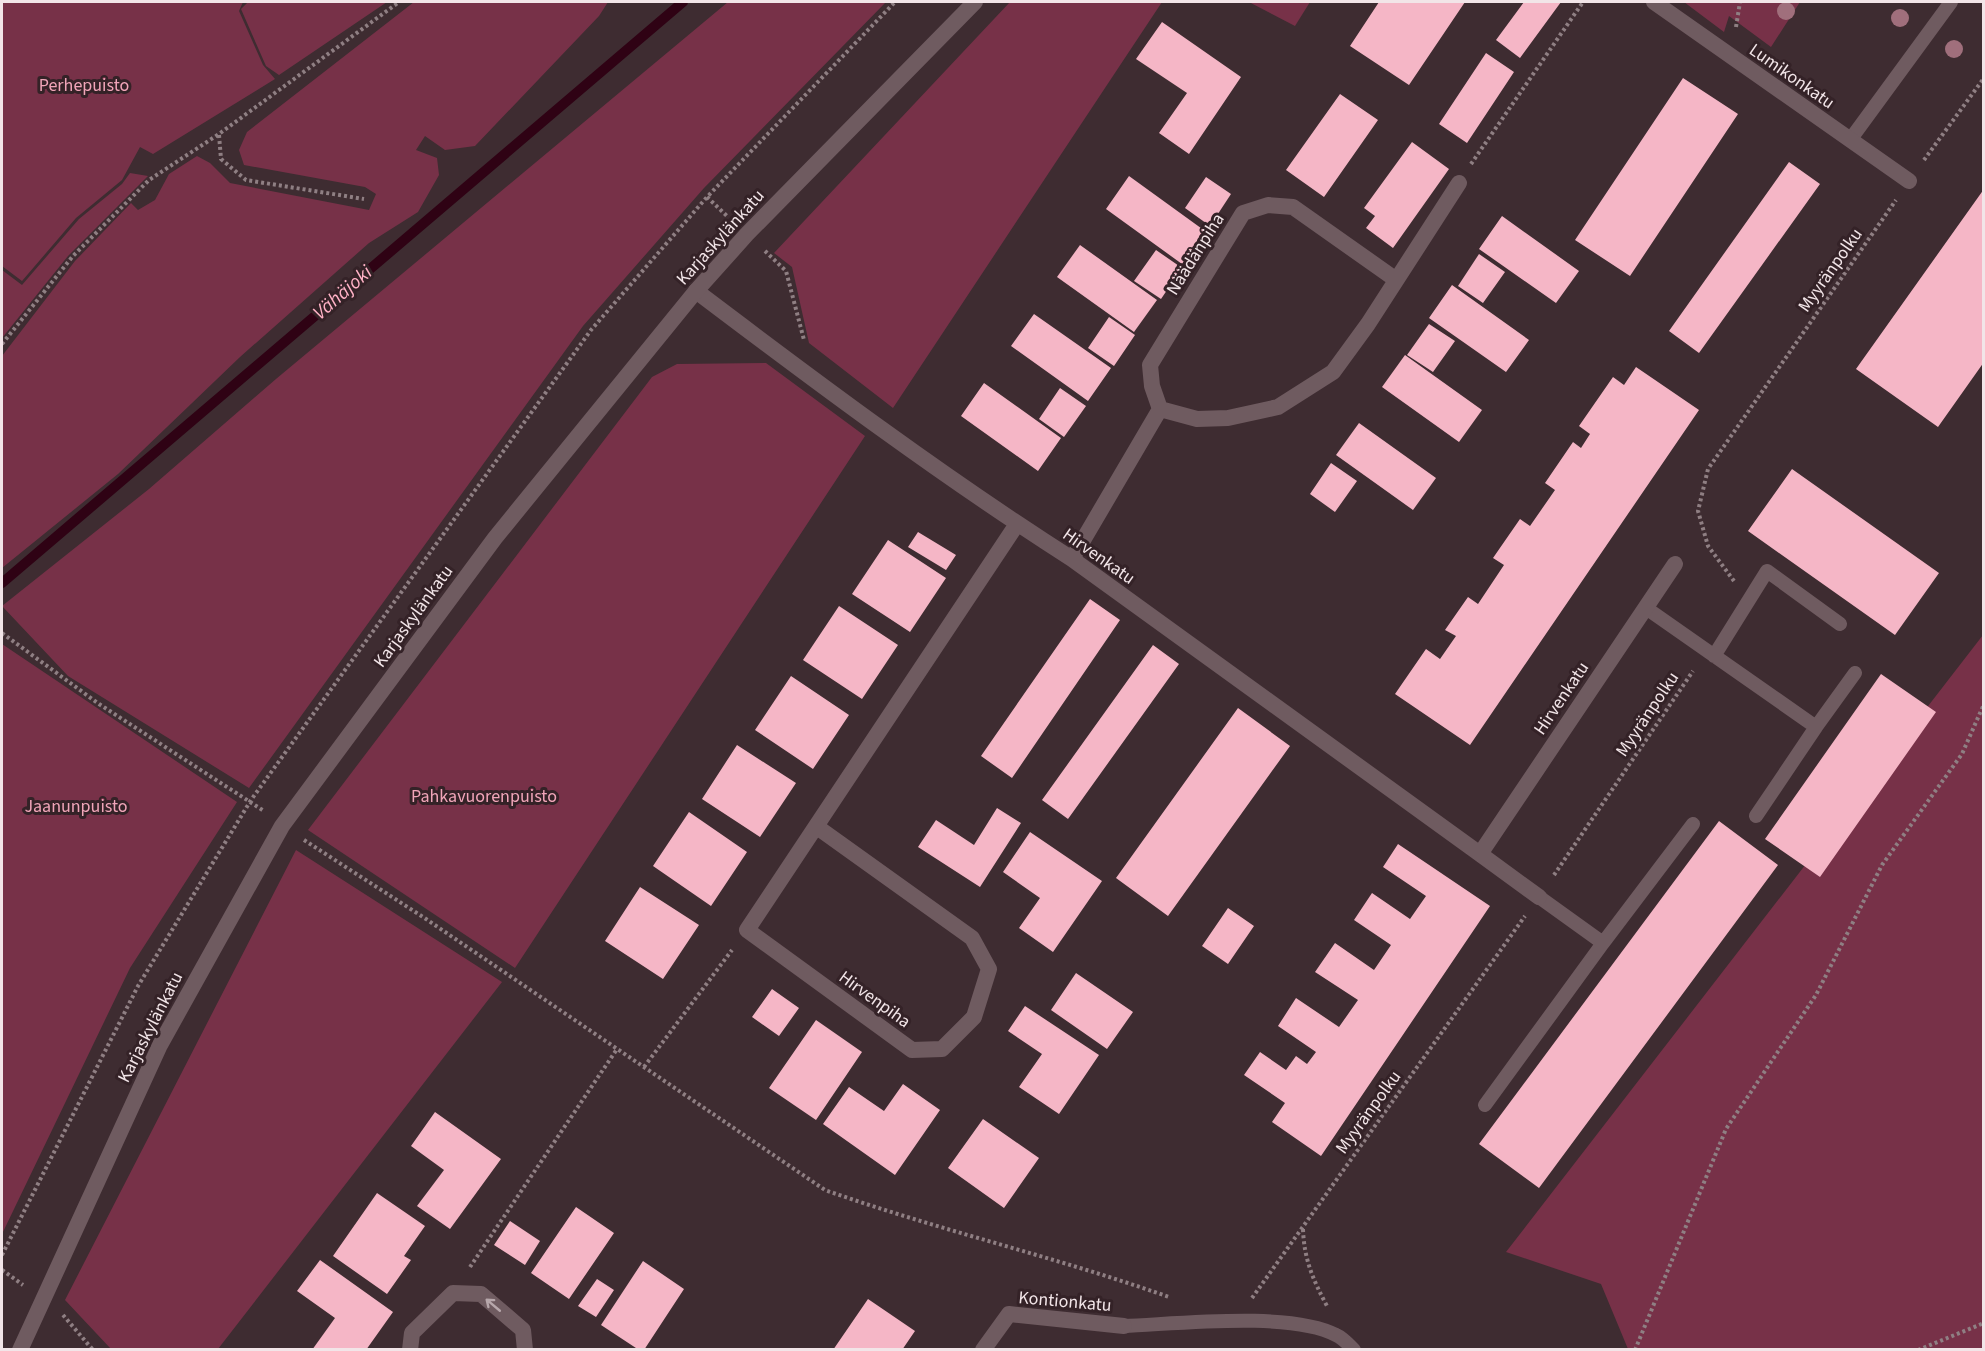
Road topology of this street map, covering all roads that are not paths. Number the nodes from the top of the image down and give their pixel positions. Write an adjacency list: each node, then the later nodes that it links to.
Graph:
1 (975, 2): 8 (street, Karjaskylänkatu)
2 (1654, 2): 4 (street, Lumikonkatu)
3 (1952, 2): 4 (lane)
4 (1850, 140): 5 (street, Lumikonkatu)
5 (1909, 181)
6 (1459, 183): 7 (street)
7 (1395, 279): 9 (street); 9 (street, Näädänpiha)
8 (696, 291): 10 (street, Hirvenkatu); 26 (street, Karjaskylänkatu)
9 (1160, 409): 11 (street)
10 (1017, 524): 11 (street, Hirvenkatu); 20 (street)
11 (1072, 559): 21 (street, Hirvenkatu)
12 (1675, 564): 13 (street, Hirvenkatu)
13 (1646, 608): 15 (lane); 21 (street, Hirvenkatu)
14 (1840, 624): 15 (lane)
15 (1710, 653): 17 (lane)
16 (1855, 674): 17 (lane)
17 (1816, 727): 18 (lane)
18 (1756, 816)
19 (1693, 824): 23 (lane)
20 (817, 826): 20 (street, Hirvenpiha)
21 (1480, 854): 22 (street, Hirvenkatu)
22 (1539, 897): 23 (lane)
23 (1603, 943): 24 (lane)
24 (1485, 1105)
25 (1124, 1326): 29 (street, Kontionkatu); 30 (lane)
26 (20, 1350)
27 (410, 1350): 28 (street, one-way to 27)
28 (525, 1350)
29 (983, 1350)
30 (1354, 1350)

